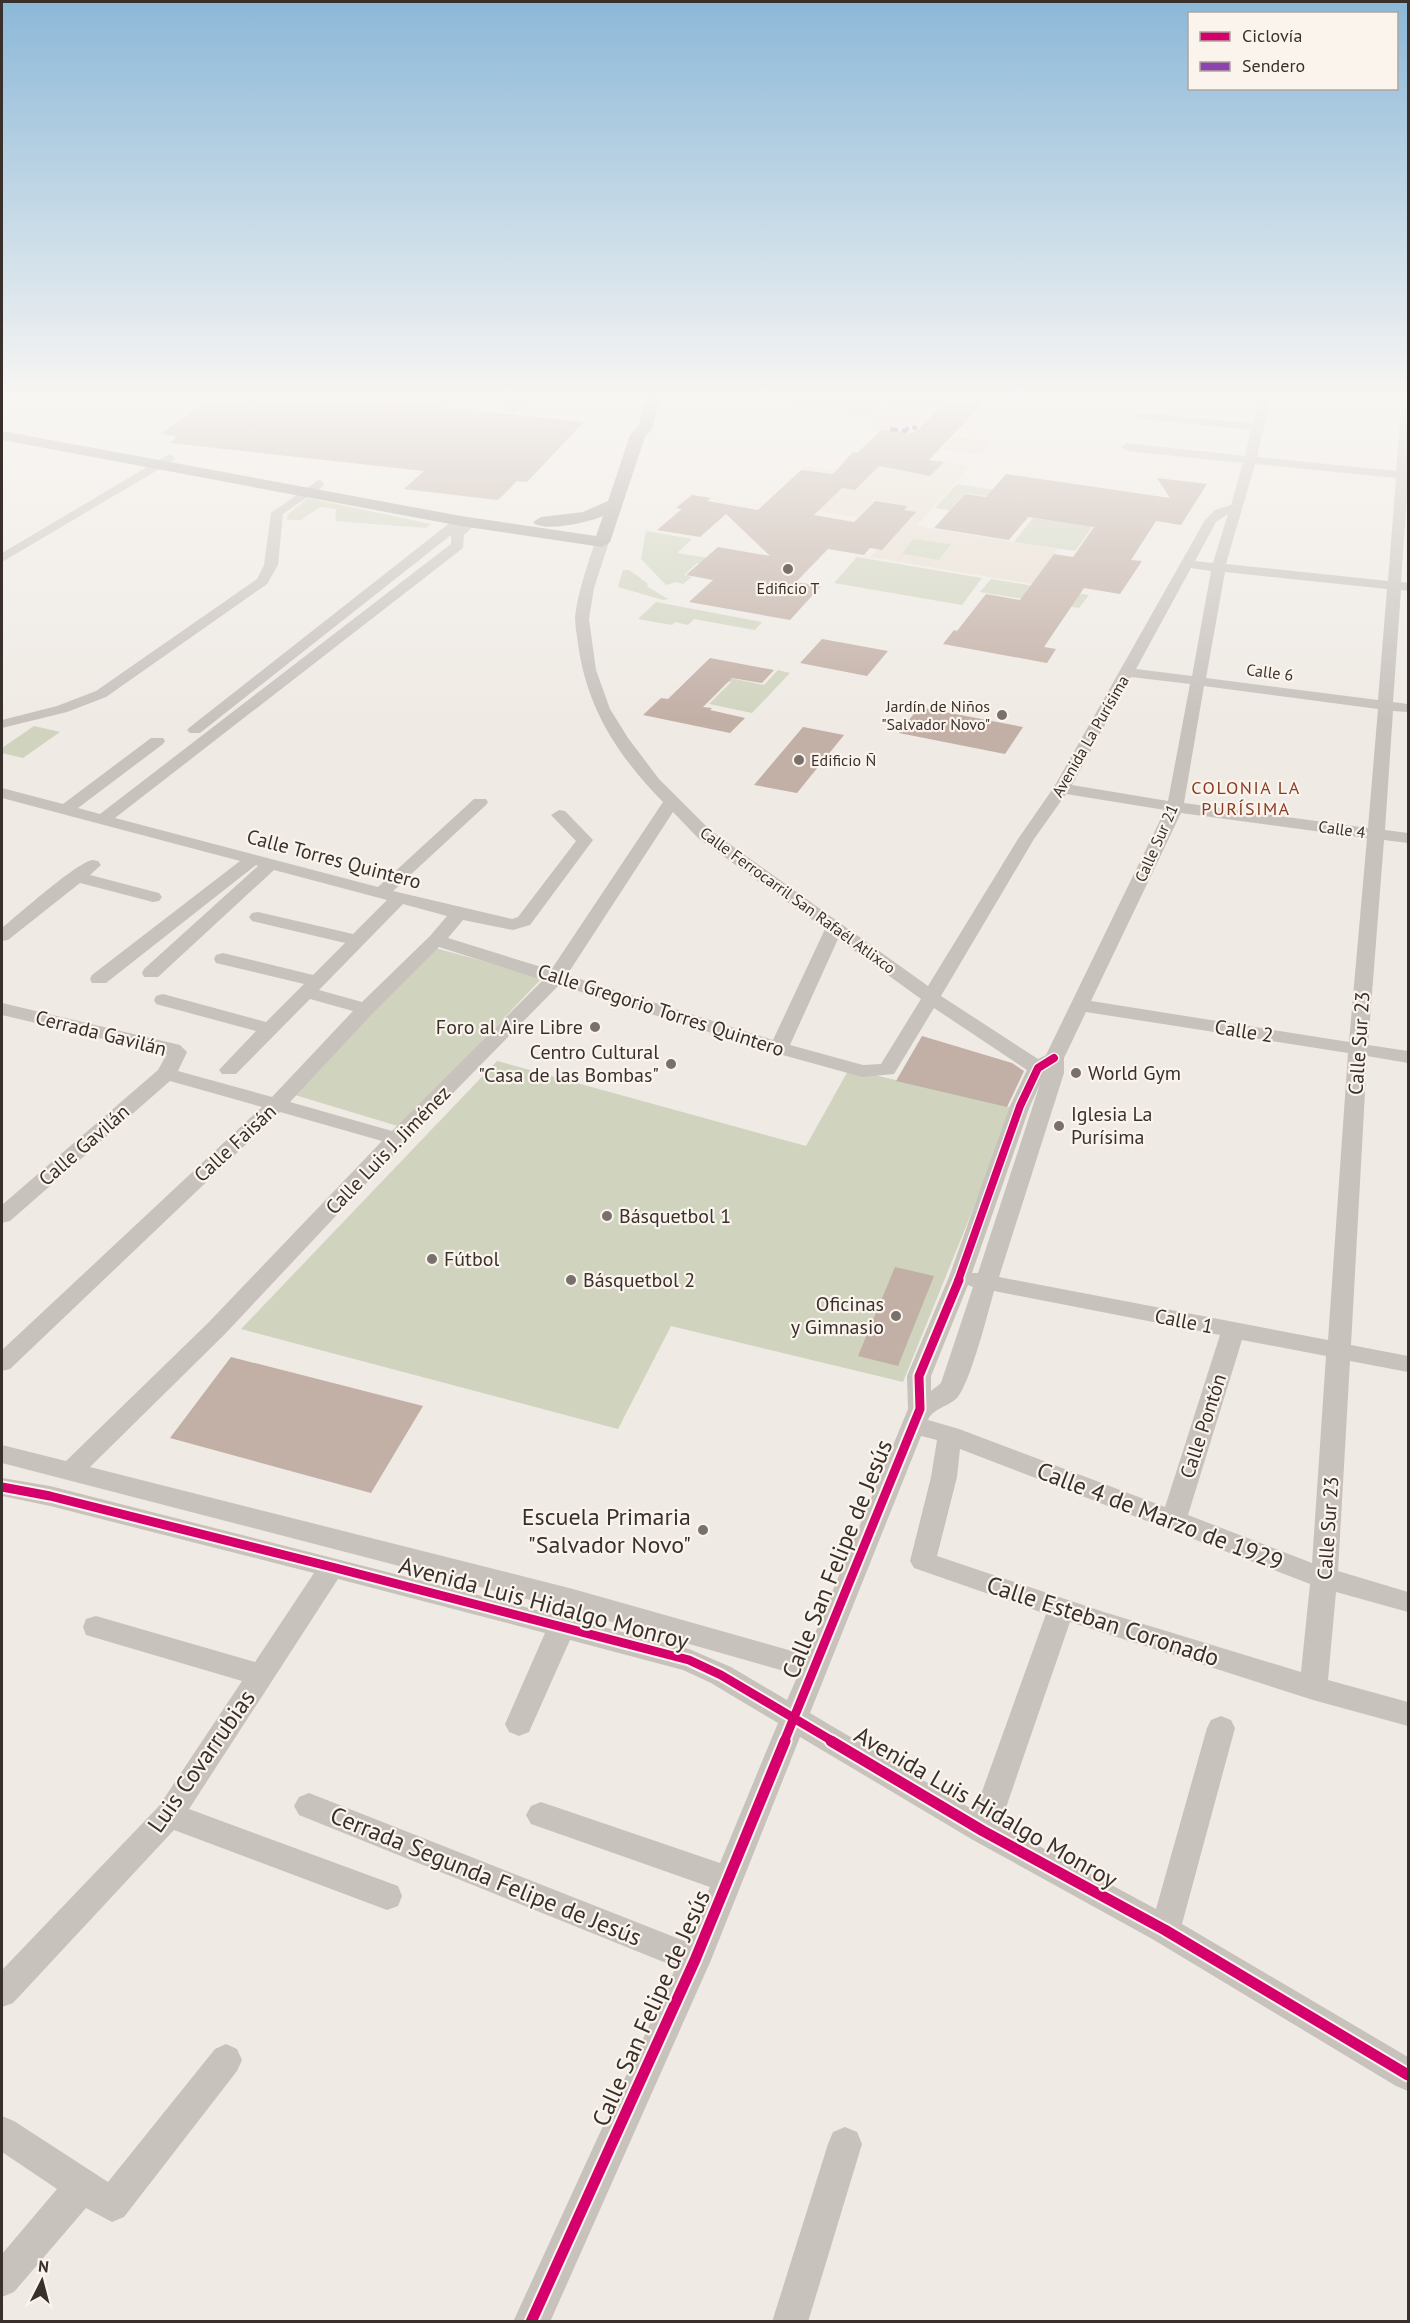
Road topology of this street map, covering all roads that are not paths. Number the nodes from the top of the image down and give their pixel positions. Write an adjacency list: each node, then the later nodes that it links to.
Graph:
1 (89, 505): 11 (street)
2 (287, 505): 19 (street)
3 (395, 505): 9 (main road)
4 (432, 505): 5 (main road)
5 (611, 505)
6 (614, 505): 10 (main road, Calle Ferrocarril San Rafaél Atlixco)
7 (1404, 505): 14 (street, Calle Sur 23)
8 (1236, 507): 12 (street, Avenida La Purísima); 13 (street, Calle Sur 21)
9 (466, 521): 10 (main road); 28 (street)
10 (602, 542): 23 (street, Calle Ferrocarril San Rafaél Atlixco)
11 (2, 558)
12 (1186, 564): 13 (street); 15 (street, Avenida La Purísima)
13 (1219, 566): 14 (street); 16 (street, Calle Sur 21)
14 (1401, 586): 17 (street, Calle Sur 23)
15 (1128, 672): 16 (street, Calle 6); 21 (street, Avenida La Purísima)
16 (1197, 681): 17 (street, Calle 6); 25 (street, Calle Sur 21)
17 (1386, 705): 18 (street, Calle 6); 29 (street, Calle Sur 23)
18 (1408, 708)
19 (2, 724)
20 (157, 741): 26 (street)
21 (1062, 788): 25 (street, Calle 4); 47 (street, Avenida La Purísima)
22 (2, 793): 26 (street, Calle Torres Quintero)
23 (672, 801): 38 (street, Calle Ferrocarril San Rafaél Atlixco); 44 (street, Calle Luis J. Jiménez)
24 (480, 802): 34 (street)
25 (1175, 807): 29 (street, Calle 4); 49 (street, Calle Sur 21)
26 (64, 810): 28 (street, Calle Torres Quintero)
27 (559, 815): 36 (street, Calle Torres Quintero)
28 (94, 817): 31 (street, Calle Torres Quintero)
29 (1376, 834): 30 (street, Calle 4); 54 (street, Calle Sur 23)
30 (1408, 838)
31 (262, 862): 34 (street, Calle Torres Quintero); 43 (street); 45 (street)
32 (92, 865): 33 (street)
33 (76, 877): 35 (street); 39 (street)
34 (390, 896): 36 (street, Calle Torres Quintero); 40 (street)
35 (153, 897)
36 (459, 913): 41 (street, Calle Faisán)
37 (258, 917): 40 (street)
38 (834, 928): 47 (street, Calle Ferrocarril San Rafaél Atlixco); 53 (street)
39 (2, 936)
40 (356, 940): 46 (street)
41 (436, 940): 44 (street, Calle Gregorio Torres Quintero); 51 (street, Calle Faisán)
42 (223, 959): 46 (street)
43 (151, 973)
44 (557, 976): 53 (street, Calle Gregorio Torres Quintero); 61 (street, Calle Luis J. Jiménez)
45 (99, 979)
46 (310, 986): 51 (street); 52 (street)
47 (932, 998): 56 (street, Calle Ferrocarril San Rafaél Atlixco); 58 (street, Avenida La Purísima)
48 (163, 1000): 52 (street)
49 (1080, 1005): 54 (street, Calle 2); 56 (street, Calle Sur 21)
50 (2, 1009): 59 (street, Cerrada Gavilán)
51 (366, 1009): 60 (street, Calle Faisán)
52 (270, 1029): 57 (street)
53 (779, 1048): 58 (street, Calle Gregorio Torres Quintero)
54 (1358, 1048): 55 (street, Calle 2); 66 (street, Calle Sur 23)
55 (1408, 1057)
56 (1048, 1067): 63 (street, Calle San Felipe de Jesús); 64 (street)
57 (229, 1070)
58 (887, 1070)
59 (166, 1074): 60 (street); 62 (street, Calle Gavilán)
60 (277, 1104): 61 (street); 67 (street, Calle Faisán)
61 (397, 1139): 72 (street, Calle Luis J. Jiménez)
62 (2, 1216)
63 (960, 1277): 64 (street, Calle 1); 69 (street, Calle San Felipe de Jesús)
64 (988, 1282): 65 (street, Calle 1); 69 (street)
65 (1233, 1330): 66 (street, Calle 1); 74 (street, Calle Pontón)
66 (1340, 1351): 68 (street, Calle 1); 76 (street, Calle Sur 23)
67 (2, 1363)
68 (1408, 1364)
69 (916, 1417): 70 (street, Calle 4 de Marzo de 1929); 81 (street, Calle San Felipe de Jesús)
70 (950, 1436): 74 (street, Calle 4 de Marzo de 1929); 78 (street, Calle Esteban Coronado)
71 (2, 1454): 72 (street, Avenida Luis Hidalgo Monroy)
72 (71, 1472): 81 (street, Avenida Luis Hidalgo Monroy)
73 (2, 1487): 75 (street, Avenida Luis Hidalgo Monroy)
74 (1173, 1521): 76 (street, Calle 4 de Marzo de 1929)
75 (332, 1567): 79 (street, Avenida Luis Hidalgo Monroy); 82 (street, Luis Covarrubias)
76 (1324, 1578): 77 (street, Calle 4 de Marzo de 1929); 83 (street, Calle Sur 23)
77 (1408, 1602)
78 (1061, 1610): 83 (street, Calle Esteban Coronado); 91 (street)
79 (562, 1626): 85 (street, Avenida Luis Hidalgo Monroy); 86 (street)
80 (96, 1627): 82 (street)
81 (813, 1668): 85 (street, Calle San Felipe de Jesús)
82 (261, 1676): 89 (street, Luis Covarrubias)
83 (1313, 1688): 84 (street, Calle Esteban Coronado)
84 (1408, 1714)
85 (792, 1717): 91 (street, Avenida Luis Hidalgo Monroy); 92 (street, Calle San Felipe de Jesús)
86 (519, 1724)
87 (1221, 1728): 94 (street)
88 (309, 1806): 95 (street, Cerrada Segunda Felipe de Jesús)
89 (169, 1815): 93 (street); 96 (street, Luis Covarrubias)
90 (541, 1815): 92 (street)
91 (983, 1831): 94 (street, Avenida Luis Hidalgo Monroy)
92 (729, 1880): 95 (street, Calle San Felipe de Jesús)
93 (387, 1896)
94 (1165, 1930): 98 (street, Avenida Luis Hidalgo Monroy)
95 (695, 1960): 103 (street, Calle San Felipe de Jesús)
96 (2, 1992)
97 (226, 2060): 101 (street)
98 (1408, 2075)
99 (2, 2133): 101 (street)
100 (845, 2144): 104 (street)
101 (81, 2187): 102 (street)
102 (2, 2280)
103 (531, 2322)
104 (790, 2322)

